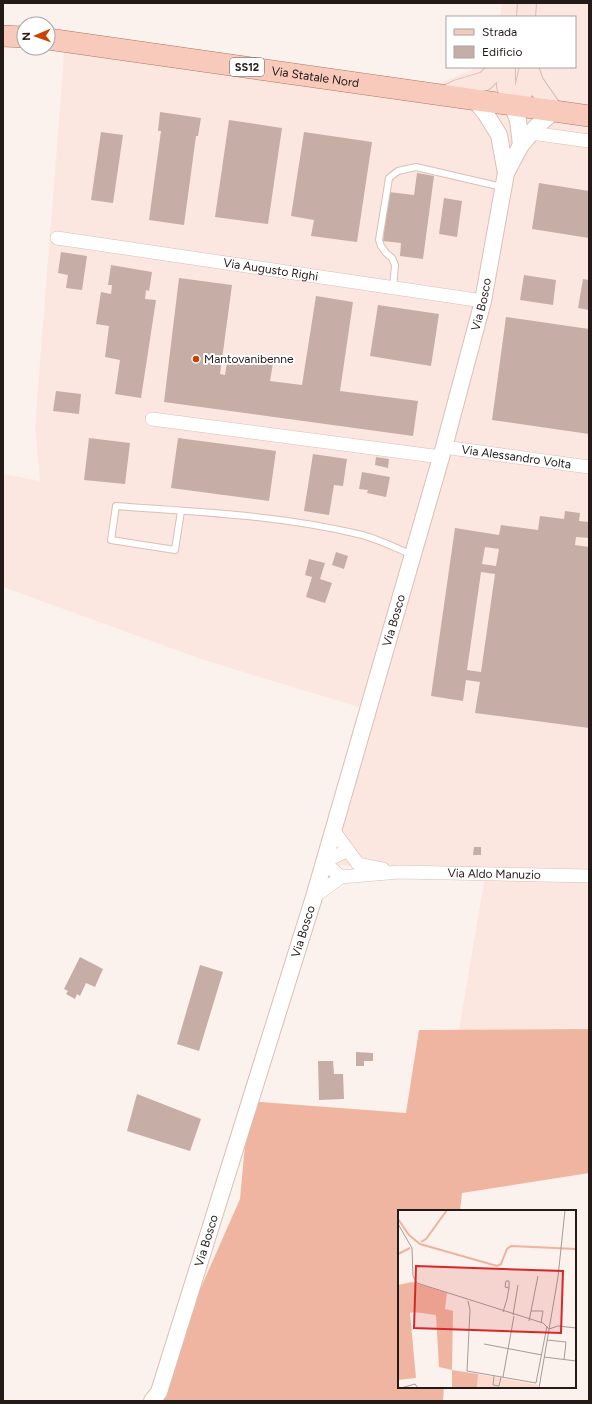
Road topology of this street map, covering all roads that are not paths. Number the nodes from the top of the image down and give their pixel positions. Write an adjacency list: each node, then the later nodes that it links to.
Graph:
1 (527, 3): 2 (main road)
2 (526, 16)
3 (3, 36): 4 (main road)
4 (16, 37)
5 (56, 40): 10 (main road, Via Statale Nord / SS12)
6 (498, 68): 10 (main road)
7 (506, 68): 12 (main road)
8 (529, 68): 12 (main road)
9 (529, 68): 13 (main road)
10 (445, 95): 11 (main road, Via Statale Nord / SS12)
11 (475, 100): 12 (main road, Via Statale Nord / SS12); 16 (street, Via Bosco)
12 (519, 106): 13 (main road, Via Statale Nord / SS12); 16 (street); 18 (street)
13 (554, 111): 14 (main road, Via Statale Nord / SS12); 15 (street, Via Bosco)
14 (589, 116)
15 (531, 133): 17 (street); 18 (street, Via Bosco)
16 (499, 135): 19 (street, Via Bosco)
17 (589, 141)
18 (521, 145): 19 (street, Via Bosco)
19 (505, 180): 21 (lane); 22 (street, Via Bosco)
20 (57, 238): 21 (street, Via Augusto Righi)
21 (393, 288): 22 (street, Via Augusto Righi)
22 (484, 301): 24 (street, Via Bosco)
23 (152, 419): 24 (street)
24 (443, 452): 25 (street, Via Alessandro Volta); 27 (street, Via Bosco)
25 (589, 467)
26 (181, 511): 26 (lane); 27 (lane)
27 (413, 555): 28 (street, Via Bosco)
28 (333, 830): 29 (street, Via Aldo Manuzio); 30 (street, Via Bosco)
29 (348, 850): 30 (street); 31 (street, Via Aldo Manuzio)
30 (324, 862): 33 (street); 34 (street, Via Bosco)
31 (399, 872): 32 (street, Via Aldo Manuzio); 33 (street, Via Aldo Manuzio)
32 (589, 876)
33 (341, 877): 34 (street)
34 (314, 897): 35 (street, Via Bosco)
35 (152, 1401)

